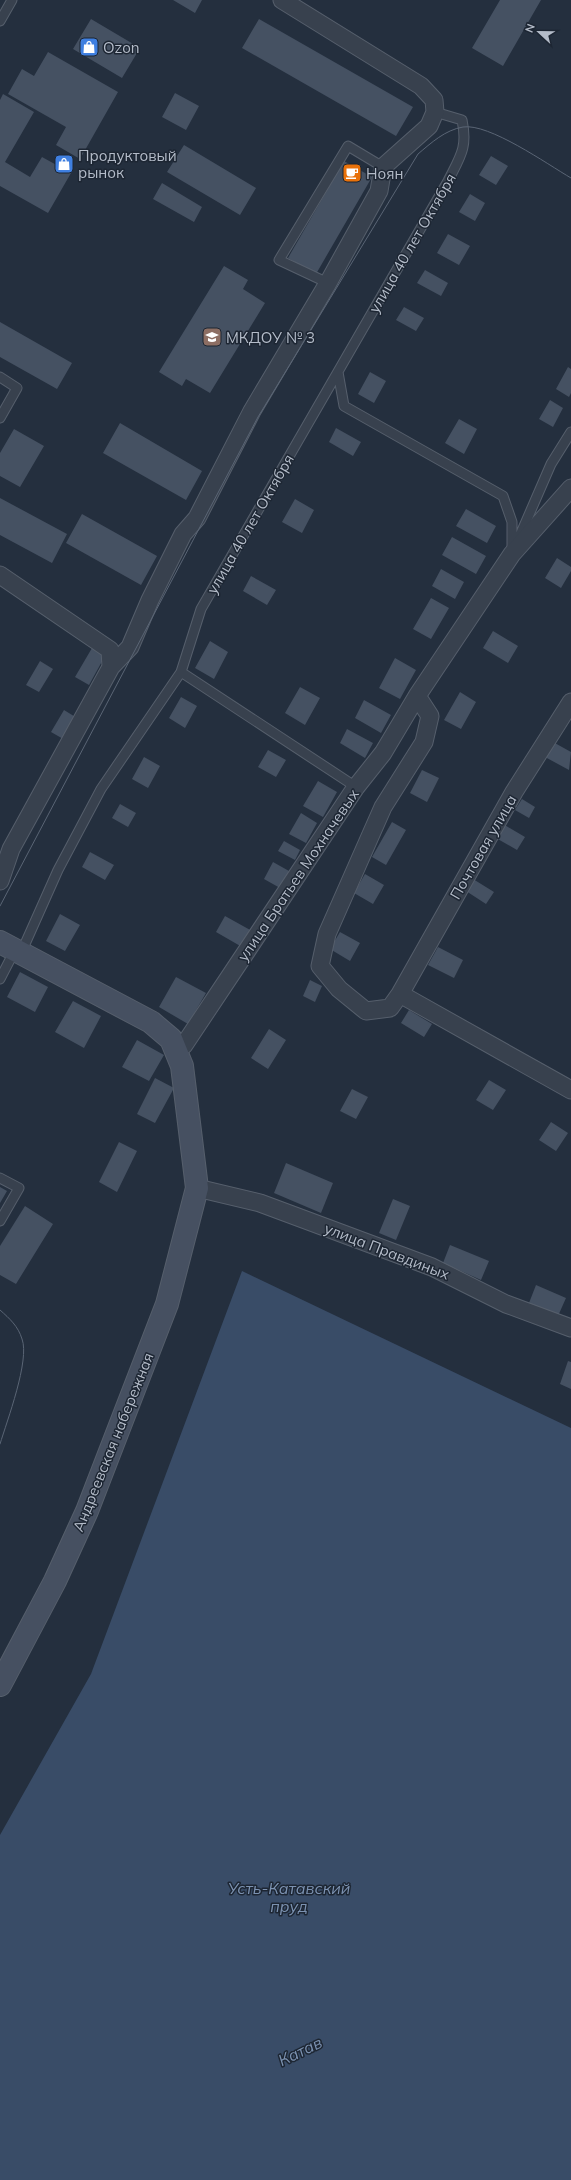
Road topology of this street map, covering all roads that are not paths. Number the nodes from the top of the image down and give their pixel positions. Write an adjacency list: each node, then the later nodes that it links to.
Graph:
1 (12, 0): 3 (lane)
2 (282, 0): 4 (street)
3 (0, 21)
4 (434, 112): 5 (street); 7 (lane, улица 40 лет Октября)
5 (383, 167): 6 (street); 6 (lane)
6 (328, 283): 14 (street)
7 (338, 372): 12 (lane); 15 (lane, улица 40 лет Октября)
8 (0, 378): 9 (lane)
9 (0, 418)
10 (571, 432): 12 (lane)
11 (571, 488): 12 (street, улица Братьев Мохначевых)
12 (512, 554): 16 (street, улица Братьев Мохначевых)
13 (0, 575): 14 (street)
14 (111, 667): 19 (street)
15 (181, 672): 18 (lane); 20 (lane, улица 40 лет Октября)
16 (417, 696): 18 (street, улица Братьев Мохначевых); 22 (street, Почтовая улица)
17 (571, 702): 22 (street, Почтовая улица)
18 (356, 787): 23 (street, улица Братьев Мохначевых)
19 (0, 881)
20 (13, 949): 21 (lane, улица 40 лет Октября); 23 (main road)
21 (0, 979)
22 (400, 994): 24 (street)
23 (176, 1051): 26 (main road)
24 (571, 1090)
25 (0, 1178): 27 (lane)
26 (197, 1188): 28 (street, улица Правдиных); 29 (main road, Андреевская набережная)
27 (0, 1221)
28 (571, 1328)
29 (0, 1685)

